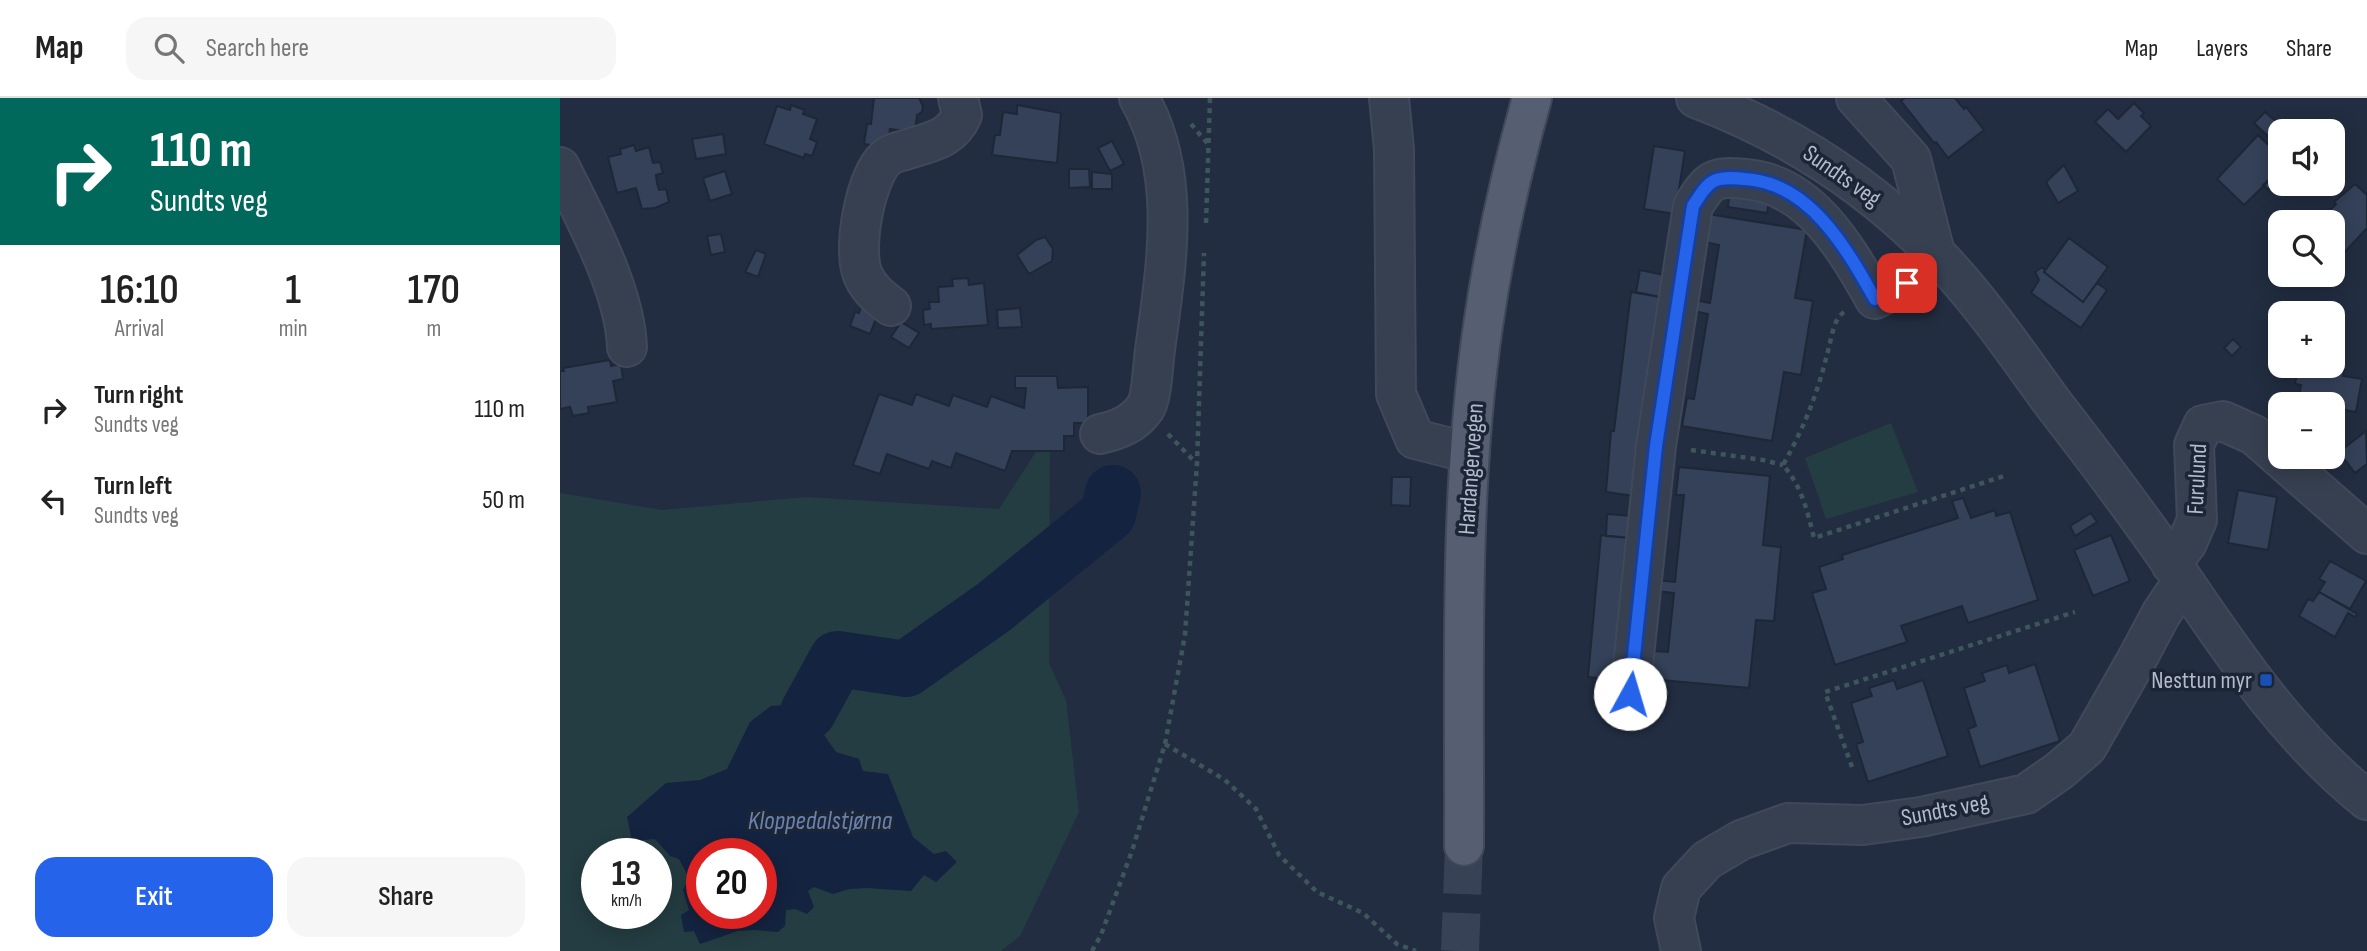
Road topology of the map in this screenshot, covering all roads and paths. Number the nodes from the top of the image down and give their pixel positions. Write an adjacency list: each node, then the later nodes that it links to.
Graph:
1 (958, 98): 16 (street)
2 (1139, 98): 18 (street)
3 (1210, 98): 10 (path)
4 (1389, 98): 20 (street)
5 (1531, 98): 20 (main road, Hardangervegen)
6 (1696, 98): 8 (street, Sundts veg)
7 (1856, 98): 14 (street, Sundts veg)
8 (1741, 106): 14 (street, Sundts veg)
9 (1188, 118): 10 (path)
10 (1209, 144): 12 (path)
11 (560, 167): 17 (street)
12 (1205, 227)
13 (1205, 241): 27 (path)
14 (1935, 253): 15 (street); 24 (street, Sundts veg)
15 (1871, 293): 19 (street, Sundts veg); 21 (path)
16 (891, 306)
17 (627, 347)
18 (1100, 434)
19 (1656, 446): 21 (path); 26 (street, Sundts veg)
20 (1470, 453): 30 (main road, Hardangervegen)
21 (1783, 465): 22 (path)
22 (2004, 476)
23 (2367, 534): 24 (street, Furulund)
24 (2177, 572): 29 (street, Sundts veg); 33 (street, Sundts veg)
25 (2075, 611): 28 (path)
26 (1630, 694)
27 (1165, 744): 31 (path); 32 (path)
28 (1852, 767)
29 (2367, 800)
30 (1464, 846)
31 (1092, 951)
32 (1416, 951)
33 (1681, 951)

